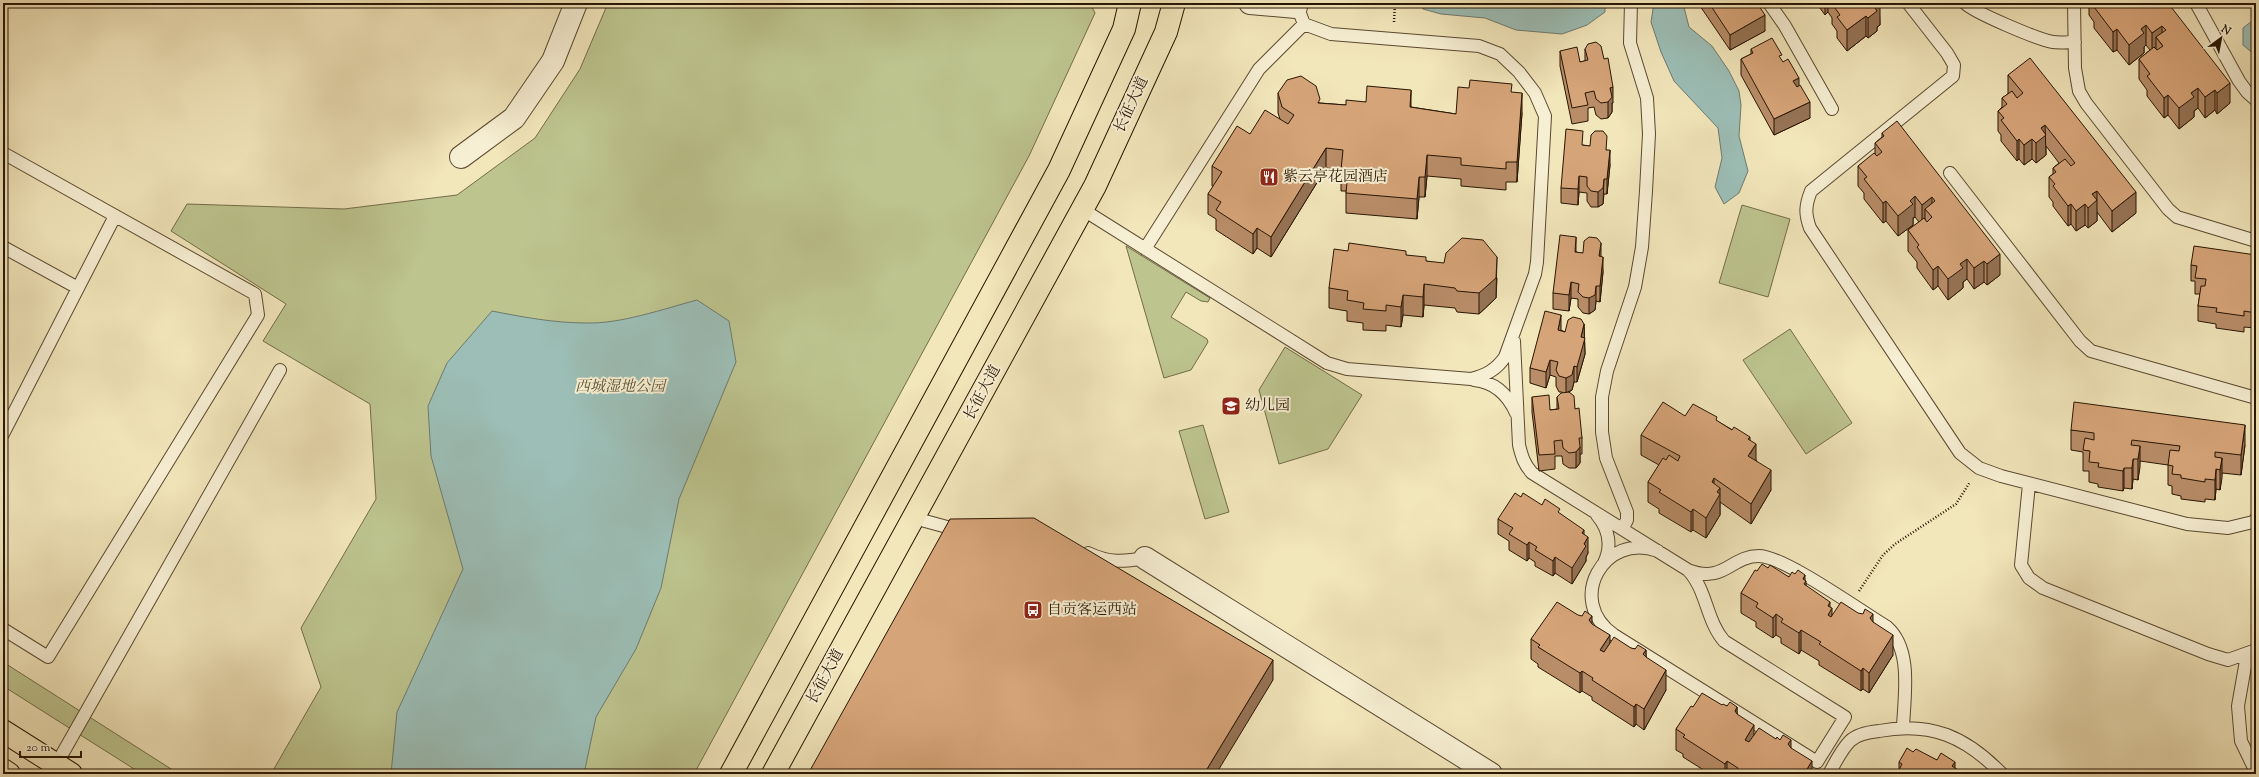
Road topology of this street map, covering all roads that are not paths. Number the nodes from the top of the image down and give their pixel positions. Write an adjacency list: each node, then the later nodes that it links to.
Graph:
1 (576, 3): 16 (street)
2 (1130, 3): 52 (main road)
3 (1174, 3): 18 (main road, 长征大道)
4 (1250, 3): 11 (street)
5 (1631, 3): 36 (lane)
6 (1769, 3): 14 (lane)
7 (1908, 3): 31 (lane)
8 (1965, 3): 12 (lane)
9 (2074, 3): 12 (lane)
10 (2196, 3): 13 (lane)
11 (1299, 11): 22 (lane); 24 (lane)
12 (2075, 42): 20 (lane)
13 (2256, 100)
14 (1832, 109)
15 (3, 153): 19 (lane)
16 (461, 157)
17 (1950, 173): 27 (lane)
18 (1082, 210): 22 (lane); 33 (main road, 长征大道)
19 (115, 216): 23 (lane); 42 (lane)
20 (2256, 241)
21 (3, 247): 23 (lane)
22 (1144, 249): 26 (lane)
23 (78, 288): 29 (lane)
24 (1514, 334): 26 (lane); 28 (lane)
25 (280, 370): 47 (lane)
26 (1471, 379): 28 (lane)
27 (2256, 398)
28 (1518, 416): 32 (lane)
29 (6, 420): 30 (lane)
30 (3, 434)
31 (2029, 484): 34 (lane); 43 (lane)
32 (1592, 510): 36 (lane); 40 (lane)
33 (914, 518): 35 (lane); 53 (main road, 长征大道)
34 (2256, 519)
35 (977, 528)
36 (1622, 529): 38 (lane)
37 (1079, 550): 39 (lane)
38 (1658, 552): 40 (lane); 41 (lane)
39 (1145, 558): 54 (street)
40 (1604, 564): 46 (lane)
41 (1688, 570): 44 (lane); 46 (lane)
42 (3, 629)
43 (2252, 652): 49 (lane)
44 (1903, 728): 50 (lane); 55 (lane)
45 (3, 731): 47 (main road)
46 (1817, 762): 50 (lane)
47 (64, 769)
48 (3, 770): 51 (main road)
49 (2256, 772)
50 (1829, 773)
51 (9, 774)
52 (731, 774)
53 (773, 774)
54 (1491, 774)
55 (2002, 774)

